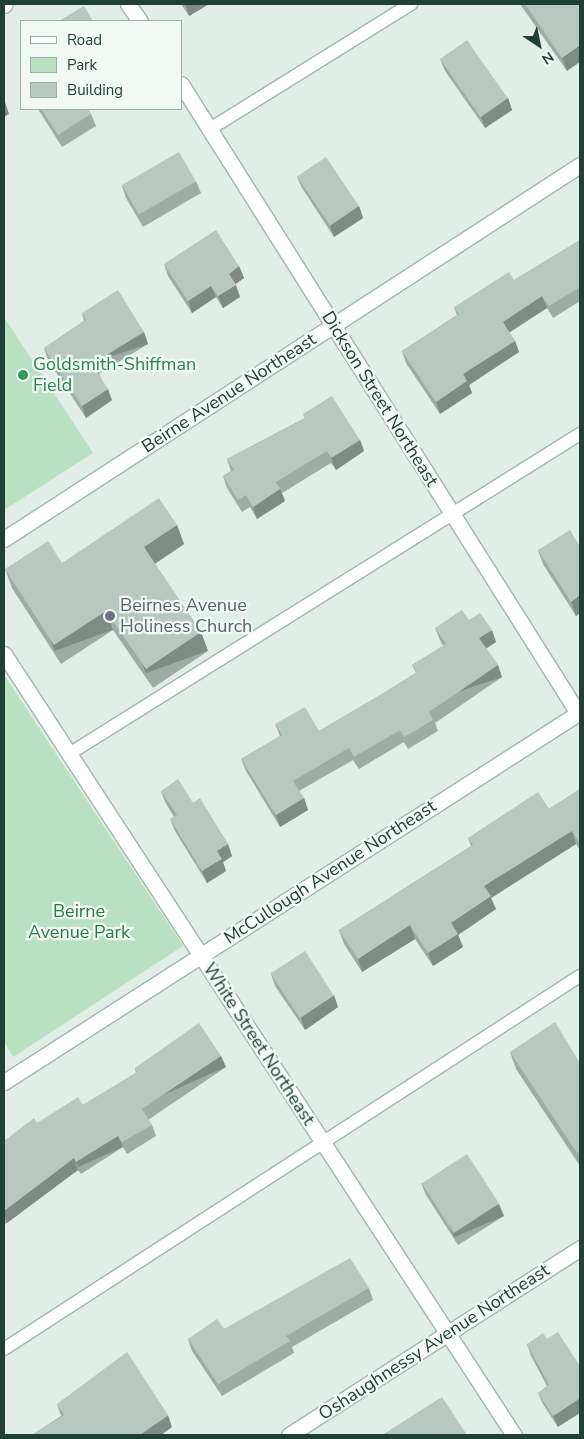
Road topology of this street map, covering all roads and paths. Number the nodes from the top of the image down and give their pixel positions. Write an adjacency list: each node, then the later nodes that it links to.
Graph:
1 (128, 4): 3 (street)
2 (412, 4): 5 (lane)
3 (139, 20)
4 (182, 86): 5 (street, Dickson Street Northeast)
5 (210, 128): 7 (street, Dickson Street Northeast)
6 (580, 165): 7 (street, Beirne Avenue Northeast)
7 (333, 325): 9 (street, Dickson Street Northeast); 10 (street, Beirne Avenue Northeast)
8 (580, 434): 9 (lane)
9 (453, 514): 12 (street, Dickson Street Northeast); 13 (lane)
10 (4, 539)
11 (4, 654): 13 (street, White Street Northeast)
12 (580, 714): 14 (street, McCullough Avenue Northeast)
13 (69, 754): 14 (street, White Street Northeast)
14 (201, 955): 16 (street, McCullough Avenue Northeast); 17 (street, White Street Northeast)
15 (580, 976): 17 (lane)
16 (4, 1082)
17 (322, 1142): 19 (street, White Street Northeast); 20 (lane)
18 (580, 1248): 19 (street, Oshaughnessy Avenue Northeast)
19 (448, 1333): 21 (street, Oshaughnessy Avenue Northeast); 22 (street, White Street Northeast)
20 (4, 1349)
21 (289, 1435)
22 (514, 1435)

